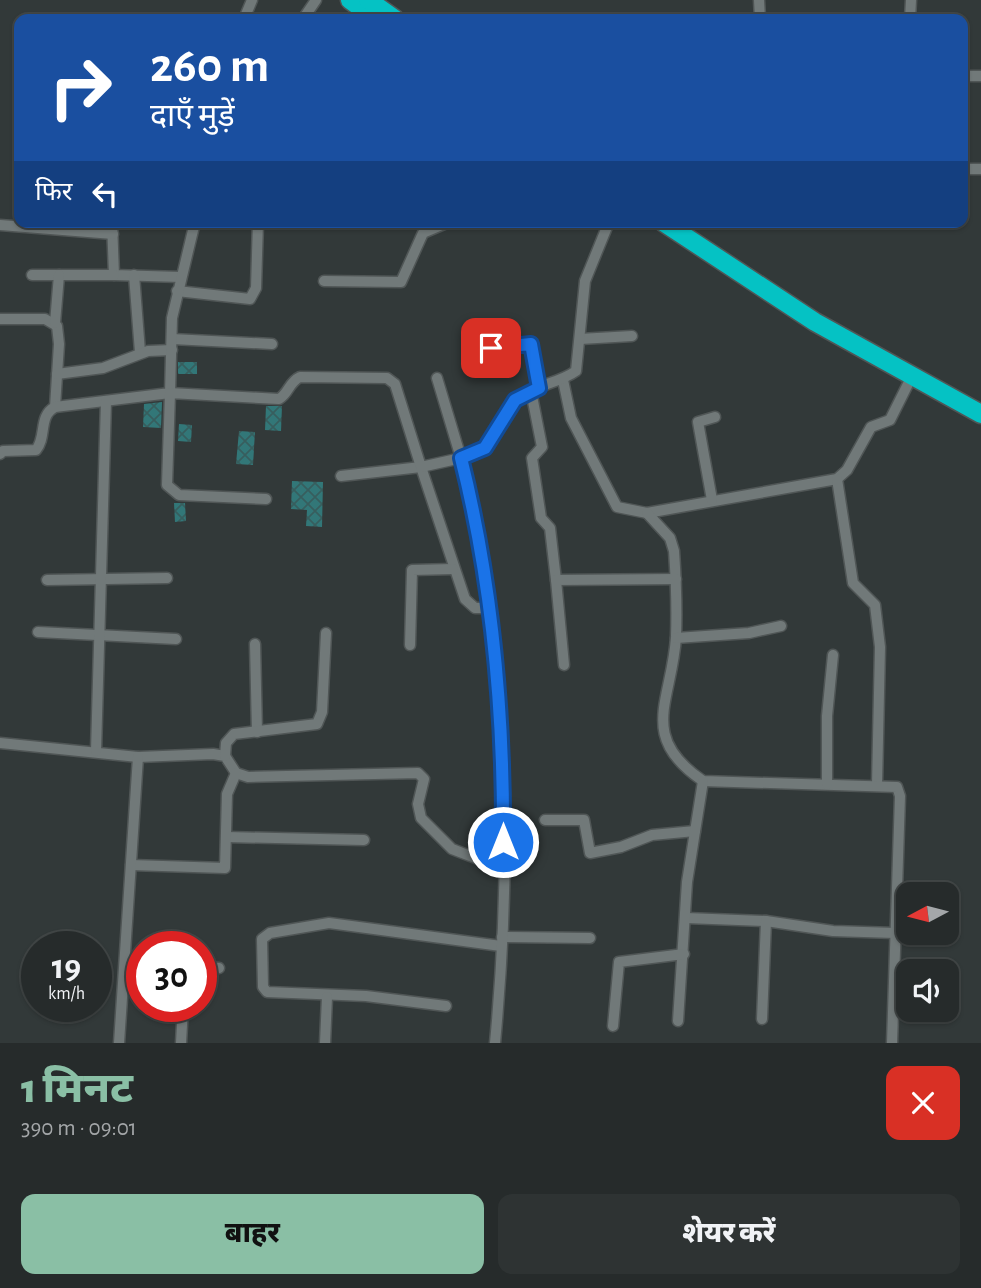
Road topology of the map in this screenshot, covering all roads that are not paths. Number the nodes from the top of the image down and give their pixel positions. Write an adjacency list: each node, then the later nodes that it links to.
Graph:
1 (350, 0): 3 (highway)
2 (368, 0): 4 (highway)
3 (369, 14)
4 (388, 14)
5 (38, 228): 13 (street)
6 (112, 228): 13 (street)
7 (193, 228): 18 (street)
8 (258, 228): 20 (street)
9 (435, 228): 19 (street)
10 (607, 228): 24 (street)
11 (672, 228): 31 (highway)
12 (692, 228): 36 (highway)
13 (113, 234): 16 (street)
14 (32, 275): 15 (street)
15 (59, 275): 16 (street); 22 (street)
16 (114, 275): 17 (street)
17 (134, 275): 18 (street); 28 (street)
18 (181, 277): 20 (street)
19 (324, 281)
20 (177, 291): 25 (street)
21 (0, 319): 22 (street)
22 (55, 324): 29 (street)
23 (632, 336): 24 (street)
24 (580, 339): 32 (street)
25 (172, 345): 26 (street); 28 (street); 34 (street)
26 (272, 345)
27 (484, 348): 33 (street)
28 (140, 352): 29 (street)
29 (57, 374): 37 (street)
30 (437, 378): 41 (street)
31 (911, 378): 38 (highway); 44 (street)
32 (563, 380): 33 (street); 47 (street)
33 (535, 390): 41 (street); 53 (street)
34 (170, 393): 35 (street); 42 (street); 45 (street)
35 (106, 401): 37 (street); 50 (street)
36 (981, 401)
37 (55, 407): 40 (street)
38 (981, 414)
39 (715, 417): 46 (street)
40 (0, 454)
41 (461, 458): 42 (street); 54 (street)
42 (421, 467): 43 (street); 48 (street)
43 (341, 476)
44 (837, 479): 46 (street); 73 (street)
45 (266, 499)
46 (712, 500): 47 (street)
47 (646, 513): 51 (street)
48 (453, 569): 54 (street); 62 (street)
49 (167, 578): 50 (street)
50 (101, 579): 52 (street); 58 (street)
51 (676, 579): 53 (street); 59 (street)
52 (47, 580)
53 (556, 580): 64 (street)
54 (487, 608): 79 (street)
55 (781, 626): 59 (street)
56 (37, 632): 58 (street)
57 (326, 633): 65 (street)
58 (99, 636): 60 (street); 67 (street)
59 (676, 638): 71 (street)
60 (176, 639)
61 (255, 644): 65 (street)
62 (411, 645)
63 (832, 654): 72 (street)
64 (564, 665)
65 (257, 732): 68 (street)
66 (0, 743): 67 (street)
67 (96, 751): 69 (street)
68 (225, 756): 69 (street); 70 (street)
69 (138, 757): 78 (street)
70 (236, 773): 76 (street); 79 (street)
71 (703, 781): 72 (street); 75 (street)
72 (827, 784): 73 (street)
73 (877, 785): 82 (street)
74 (545, 820): 75 (street)
75 (695, 831): 80 (street)
76 (227, 837): 77 (street); 78 (street)
77 (364, 840)
78 (131, 866): 86 (street)
79 (504, 869): 84 (street)
80 (686, 918): 81 (street); 85 (street)
81 (766, 921): 82 (street); 89 (street)
82 (895, 933): 97 (street)
83 (590, 938): 84 (street)
84 (502, 942): 87 (street); 96 (street)
85 (684, 954): 90 (street); 92 (street)
86 (125, 966): 93 (street)
87 (327, 996): 88 (street); 95 (street)
88 (446, 1006)
89 (762, 1019)
90 (678, 1021)
91 (182, 1022): 94 (street)
92 (613, 1026)
93 (119, 1043)
94 (181, 1043)
95 (325, 1043)
96 (495, 1043)
97 (892, 1043)

